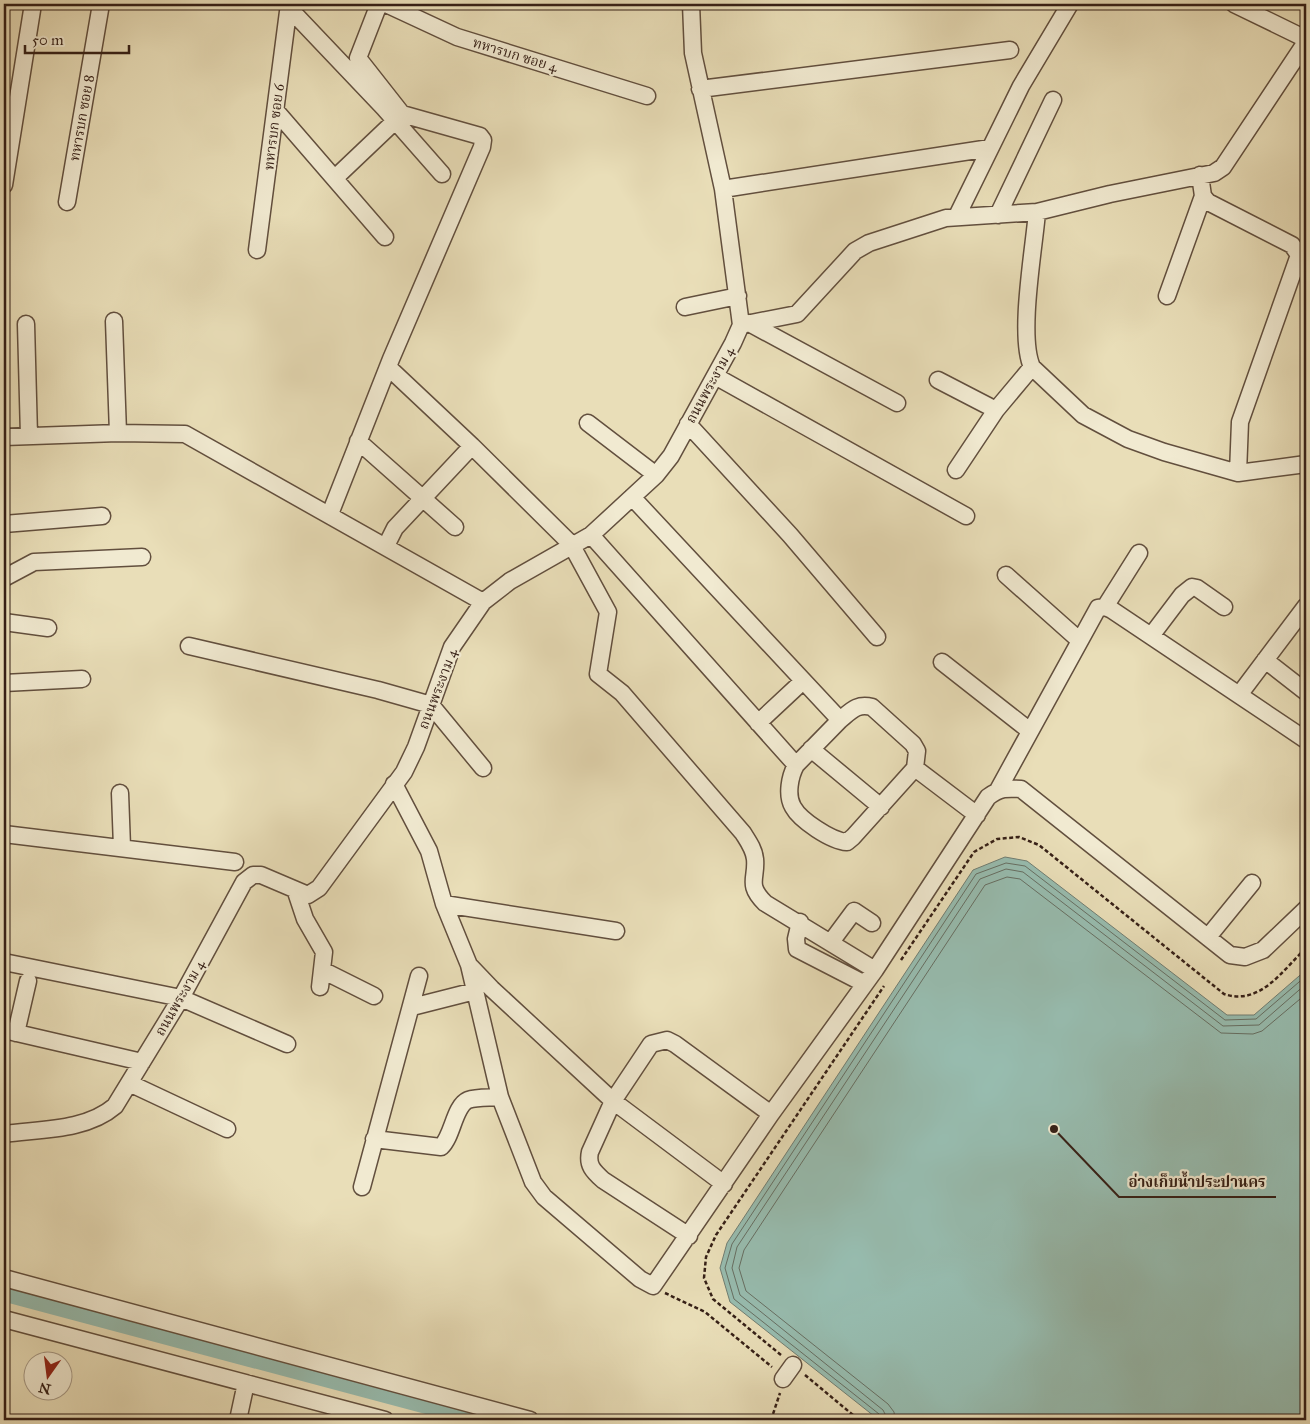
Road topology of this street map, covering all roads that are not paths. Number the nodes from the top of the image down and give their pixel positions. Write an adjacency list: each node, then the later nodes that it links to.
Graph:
1 (33, 4): 20 (street)
2 (101, 4): 23 (street, ทหารบก ซอย 8)
3 (379, 4): 36 (street)
4 (386, 4): 12 (street, ทหารบก ซอย 4)
5 (690, 4): 11 (street)
6 (1070, 4): 16 (street)
7 (1234, 4): 9 (street)
8 (289, 5): 14 (street, ทหารบก ซอย 6); 15 (street)
9 (1305, 45): 18 (street)
10 (1010, 50): 11 (street)
11 (700, 89): 21 (street)
12 (647, 96)
13 (1053, 100): 25 (street)
14 (276, 111): 19 (street); 28 (street, ทหารบก ซอย 6)
15 (395, 121): 17 (street); 19 (street)
16 (990, 148): 21 (street); 26 (street)
17 (442, 174)
18 (1200, 175): 22 (street); 24 (street)
19 (335, 178): 27 (street)
20 (4, 185)
21 (722, 189): 29 (street)
22 (1203, 196): 30 (street); 50 (street)
23 (68, 202)
24 (1038, 212): 25 (street); 35 (street)
25 (998, 215): 26 (street)
26 (957, 216): 34 (street)
27 (385, 237)
28 (257, 250)
29 (738, 296): 31 (street); 34 (street)
30 (1167, 296)
31 (685, 307)
32 (114, 322): 43 (street)
33 (26, 324): 44 (street)
34 (745, 324): 37 (street, ถนนพระงาม 4); 39 (street)
35 (1032, 367): 40 (street); 50 (street)
36 (388, 368): 46 (street); 47 (street)
37 (715, 376): 42 (street, ถนนพระงาม 4); 56 (street)
38 (938, 380): 40 (street)
39 (897, 403)
40 (996, 410): 49 (street)
41 (588, 423): 51 (street)
42 (688, 424): 51 (street, ถนนพระงาม 4); 72 (street)
43 (118, 433): 44 (street); 54 (street)
44 (29, 436): 45 (street)
45 (4, 437)
46 (358, 441): 53 (street); 54 (street)
47 (472, 446): 53 (street); 60 (street)
48 (1306, 464): 50 (street)
49 (956, 470)
50 (1238, 474)
51 (656, 475): 52 (street, ถนนพระงาม 4)
52 (632, 497): 59 (street, ถนนพระงาม 4); 79 (street)
53 (422, 498): 58 (street); 61 (street)
54 (330, 514): 61 (street)
55 (102, 516): 57 (street)
56 (966, 516)
57 (4, 524)
58 (455, 527)
59 (591, 535): 60 (street, ถนนพระงาม 4); 85 (street)
60 (571, 544): 66 (street, ถนนพระงาม 4); 104 (street)
61 (386, 546): 66 (street)
62 (1139, 553): 68 (street)
63 (142, 557): 65 (street)
64 (1006, 575): 74 (street)
65 (4, 578)
66 (483, 602): 83 (street, ถนนพระงาม 4)
67 (1306, 606): 76 (street)
68 (1105, 607): 73 (street); 74 (street)
69 (1224, 607): 73 (street)
70 (4, 622): 71 (street)
71 (48, 628)
72 (878, 636)
73 (1151, 636): 82 (street)
74 (1080, 640): 86 (street)
75 (189, 646): 83 (street)
76 (1265, 660): 81 (street); 82 (street)
77 (942, 662): 86 (street)
78 (82, 679): 80 (street)
79 (803, 681): 84 (street); 85 (street)
80 (4, 682)
81 (1306, 692)
82 (1239, 695): 87 (street)
83 (431, 705): 90 (street); 92 (street, ถนนพระงาม 4)
84 (840, 720): 88 (street); 91 (street)
85 (758, 723): 89 (street)
86 (1030, 731): 93 (street)
87 (1306, 740)
88 (811, 749): 89 (street); 95 (street)
89 (796, 765): 95 (street)
90 (483, 768)
91 (914, 768): 95 (street); 96 (street)
92 (394, 784): 101 (street, ถนนพระงาม 4); 102 (street)
93 (998, 790): 96 (street); 107 (street)
94 (120, 793): 98 (street)
95 (881, 807)
96 (977, 815): 112 (street)
97 (4, 834): 98 (street)
98 (122, 847): 99 (street)
99 (235, 862)
100 (1252, 883): 107 (street)
101 (296, 892): 111 (street); 119 (street, ถนนพระงาม 4)
102 (444, 904): 106 (street); 110 (street)
103 (1306, 909): 107 (street)
104 (800, 922): 108 (street); 115 (street)
105 (872, 923): 108 (street)
106 (616, 931)
107 (1208, 937)
108 (831, 942): 112 (street)
109 (4, 962): 119 (street)
110 (469, 965): 117 (street); 126 (street)
111 (322, 970): 116 (street); 118 (street)
112 (875, 970): 115 (street)
113 (419, 976): 120 (street)
114 (28, 981): 121 (street)
115 (865, 984): 127 (street)
116 (320, 987)
117 (475, 991): 120 (street); 125 (street)
118 (374, 996)
119 (181, 998): 122 (street); 123 (street, ถนนพระงาม 4)
120 (412, 1007): 130 (street)
121 (10, 1032): 123 (street)
122 (287, 1044)
123 (142, 1062): 124 (street, ถนนพระงาม 4)
124 (129, 1083): 128 (street); 129 (street, ถนนพระงาม 4)
125 (500, 1097): 130 (street); 133 (street)
126 (613, 1101): 127 (street); 131 (street); 133 (street)
127 (772, 1114): 131 (street)
128 (227, 1129)
129 (4, 1134)
130 (374, 1139): 132 (street)
131 (724, 1184): 133 (street)
132 (362, 1187)
133 (689, 1236)
134 (4, 1278): 142 (street)
135 (4, 1318): 138 (street)
136 (793, 1365): 137 (street)
137 (783, 1379)
138 (246, 1383): 139 (street); 140 (street)
139 (368, 1418): 141 (street)
140 (238, 1420)
141 (385, 1420)
142 (530, 1420)

